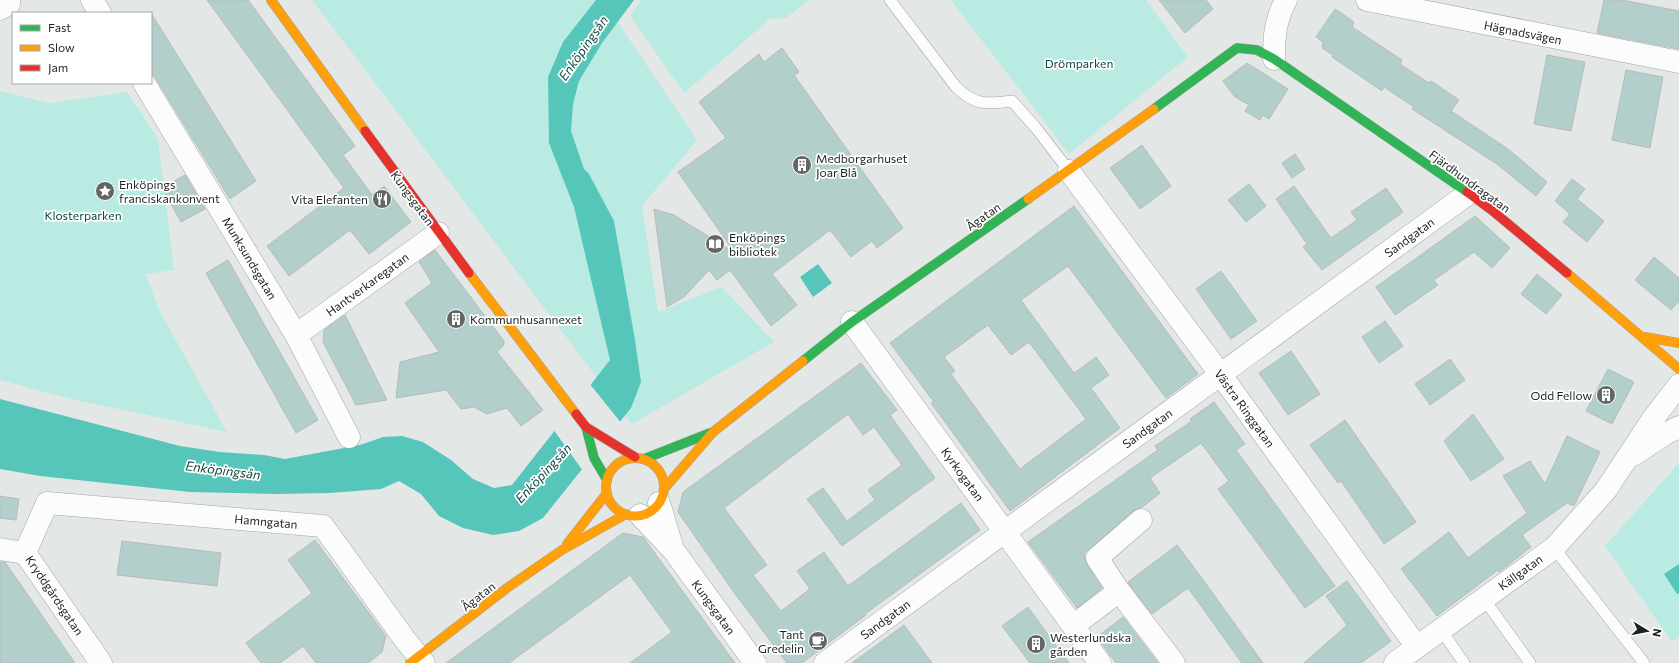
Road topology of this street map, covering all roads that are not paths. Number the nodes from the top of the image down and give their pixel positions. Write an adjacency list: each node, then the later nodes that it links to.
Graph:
1 (9, 0): 7 (street)
2 (92, 0): 8 (street)
3 (271, 0): 14 (street, Kungsgatan)
4 (890, 0): 12 (lane)
5 (1286, 0): 9 (street)
6 (1367, 0): 10 (street, Hägnadsvägen)
7 (0, 8)
8 (99, 12)
9 (1274, 59): 12 (street, Ågatan); 13 (street, Fjärdhundragatan)
10 (1679, 62)
11 (145, 84): 16 (street, Munksundsgatan)
12 (1069, 172): 15 (street, Ågatan); 20 (street, Västra Ringgatan)
13 (1469, 193): 17 (street, Fjärdhundragatan); 20 (street, Sandgatan)
14 (438, 233): 16 (street, Hantverkaregatan); 22 (street, Kungsgatan)
15 (852, 322): 24 (street, Ågatan); 35 (street, Kyrkogatan)
16 (296, 335): 25 (street, Munksundsgatan)
17 (1642, 337): 18 (street); 19 (street, Fjärdhundragatan)
18 (1679, 343)
19 (1679, 369)
20 (1221, 375): 35 (street, Sandgatan); 45 (street, Västra Ringgatan)
21 (1679, 385): 28 (street, Källgatan)
22 (586, 427): 26 (street); 29 (street)
23 (1679, 427): 28 (street, Källgatan)
24 (713, 432): 27 (street, Ågatan); 31 (street, Ågatan)
25 (349, 437)
26 (635, 458): 27 (street, Ågatan); 29 (street, Ågatan)
27 (644, 459): 31 (street)
28 (1625, 460): 36 (street, Källgatan)
29 (606, 480): 30 (street)
30 (607, 493): 33 (street); 38 (street, Ågatan)
31 (661, 496): 33 (street, Ågatan); 39 (street, Kungsgatan)
32 (47, 503): 40 (street, Kryddgårdsgatan); 46 (street, Hamngatan)
33 (633, 515): 38 (street, Ågatan); 39 (street, Kungsgatan)
34 (1141, 520): 41 (street)
35 (1005, 531): 43 (street, Kyrkogatan); 49 (street, Sandgatan)
36 (1554, 548): 42 (street, Källgatan); 55 (lane)
37 (0, 549): 40 (street)
38 (562, 550): 46 (street, Ågatan)
39 (674, 551): 48 (street, Kungsgatan)
40 (25, 553): 47 (street, Kryddgårdsgatan)
41 (1119, 591): 43 (street); 51 (street)
42 (1484, 599): 44 (street, Källgatan); 54 (lane)
43 (1073, 626): 50 (street, Kyrkogatan)
44 (1441, 630): 45 (street, Källgatan); 53 (lane)
45 (1417, 647): 52 (street, Källgatan)
46 (418, 661)
47 (101, 663)
48 (755, 663)
49 (825, 663)
50 (1100, 663)
51 (1174, 663)
52 (1395, 663)
53 (1464, 663)
54 (1530, 663)
55 (1644, 663)

